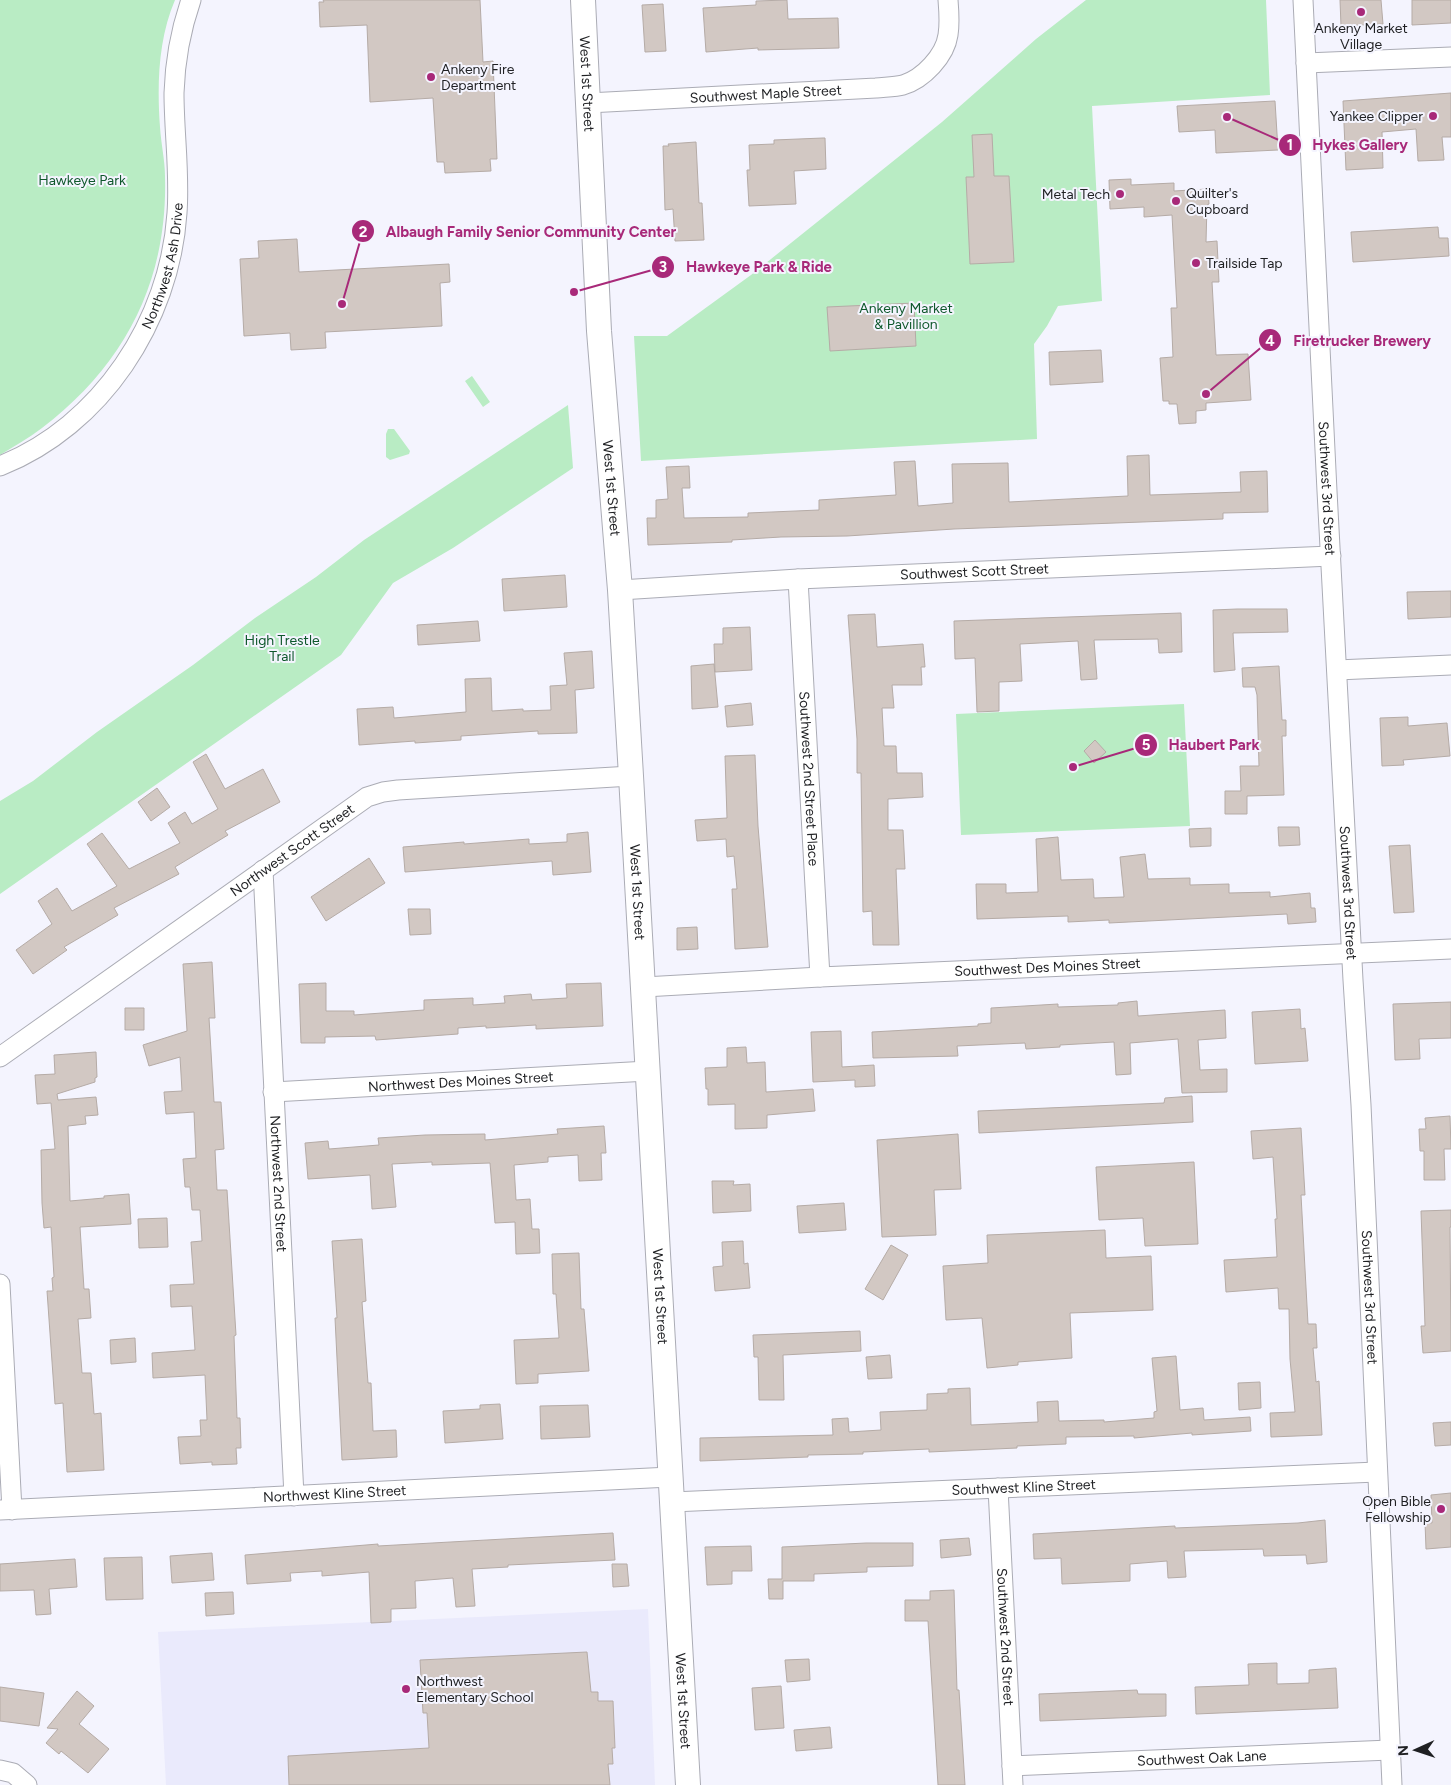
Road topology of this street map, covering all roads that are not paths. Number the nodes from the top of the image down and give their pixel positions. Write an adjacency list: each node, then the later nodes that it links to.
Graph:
1 (191, 0): 8 (street, Northwest Ash Drive)
2 (583, 0): 7 (main road, West 1st Street)
3 (948, 0): 7 (street, Southwest Maple Street)
4 (1303, 0): 6 (street, Southwest 3rd Street)
5 (1451, 57): 6 (street)
6 (1306, 63): 9 (street, Southwest 3rd Street)
7 (588, 103): 11 (main road, West 1st Street)
8 (0, 466)
9 (1331, 556): 10 (street, Southwest Scott Street); 13 (street, Southwest 3rd Street)
10 (798, 579): 11 (street, Southwest Scott Street); 18 (street, Southwest 2nd Street Place)
11 (620, 590): 14 (main road, West 1st Street)
12 (1451, 666): 13 (street)
13 (1338, 670): 17 (street, Southwest 3rd Street)
14 (631, 776): 15 (street, Northwest Scott Street); 19 (main road, West 1st Street)
15 (263, 870): 20 (street, Northwest Scott Street); 22 (street, Northwest 2nd Street)
16 (1451, 949): 17 (street, Southwest Des Moines Street)
17 (1351, 953): 18 (street, Southwest Des Moines Street); 24 (street, Southwest 3rd Street)
18 (820, 977): 19 (street, Southwest Des Moines Street)
19 (644, 988): 21 (main road, West 1st Street)
20 (0, 1056)
21 (648, 1071): 22 (street, Northwest Des Moines Street); 25 (main road, West 1st Street)
22 (273, 1092): 27 (street, Northwest 2nd Street)
23 (0, 1284): 29 (street)
24 (1377, 1472): 26 (street, Southwest Kline Street); 30 (street, Southwest 3rd Street)
25 (670, 1478): 27 (street, Northwest Kline Street); 28 (main road, West 1st Street)
26 (998, 1488): 28 (street, Southwest Kline Street); 31 (street, Southwest 2nd Street)
27 (294, 1496): 29 (street, Northwest Kline Street)
28 (672, 1502): 34 (main road, West 1st Street)
29 (6, 1510)
30 (1390, 1750): 31 (street, Southwest Oak Lane); 36 (street, Southwest 3rd Street)
31 (1012, 1766): 35 (street, Southwest 2nd Street)
32 (0, 1770): 33 (street)
33 (25, 1783)
34 (688, 1785)
35 (1013, 1785)
36 (1392, 1785)

